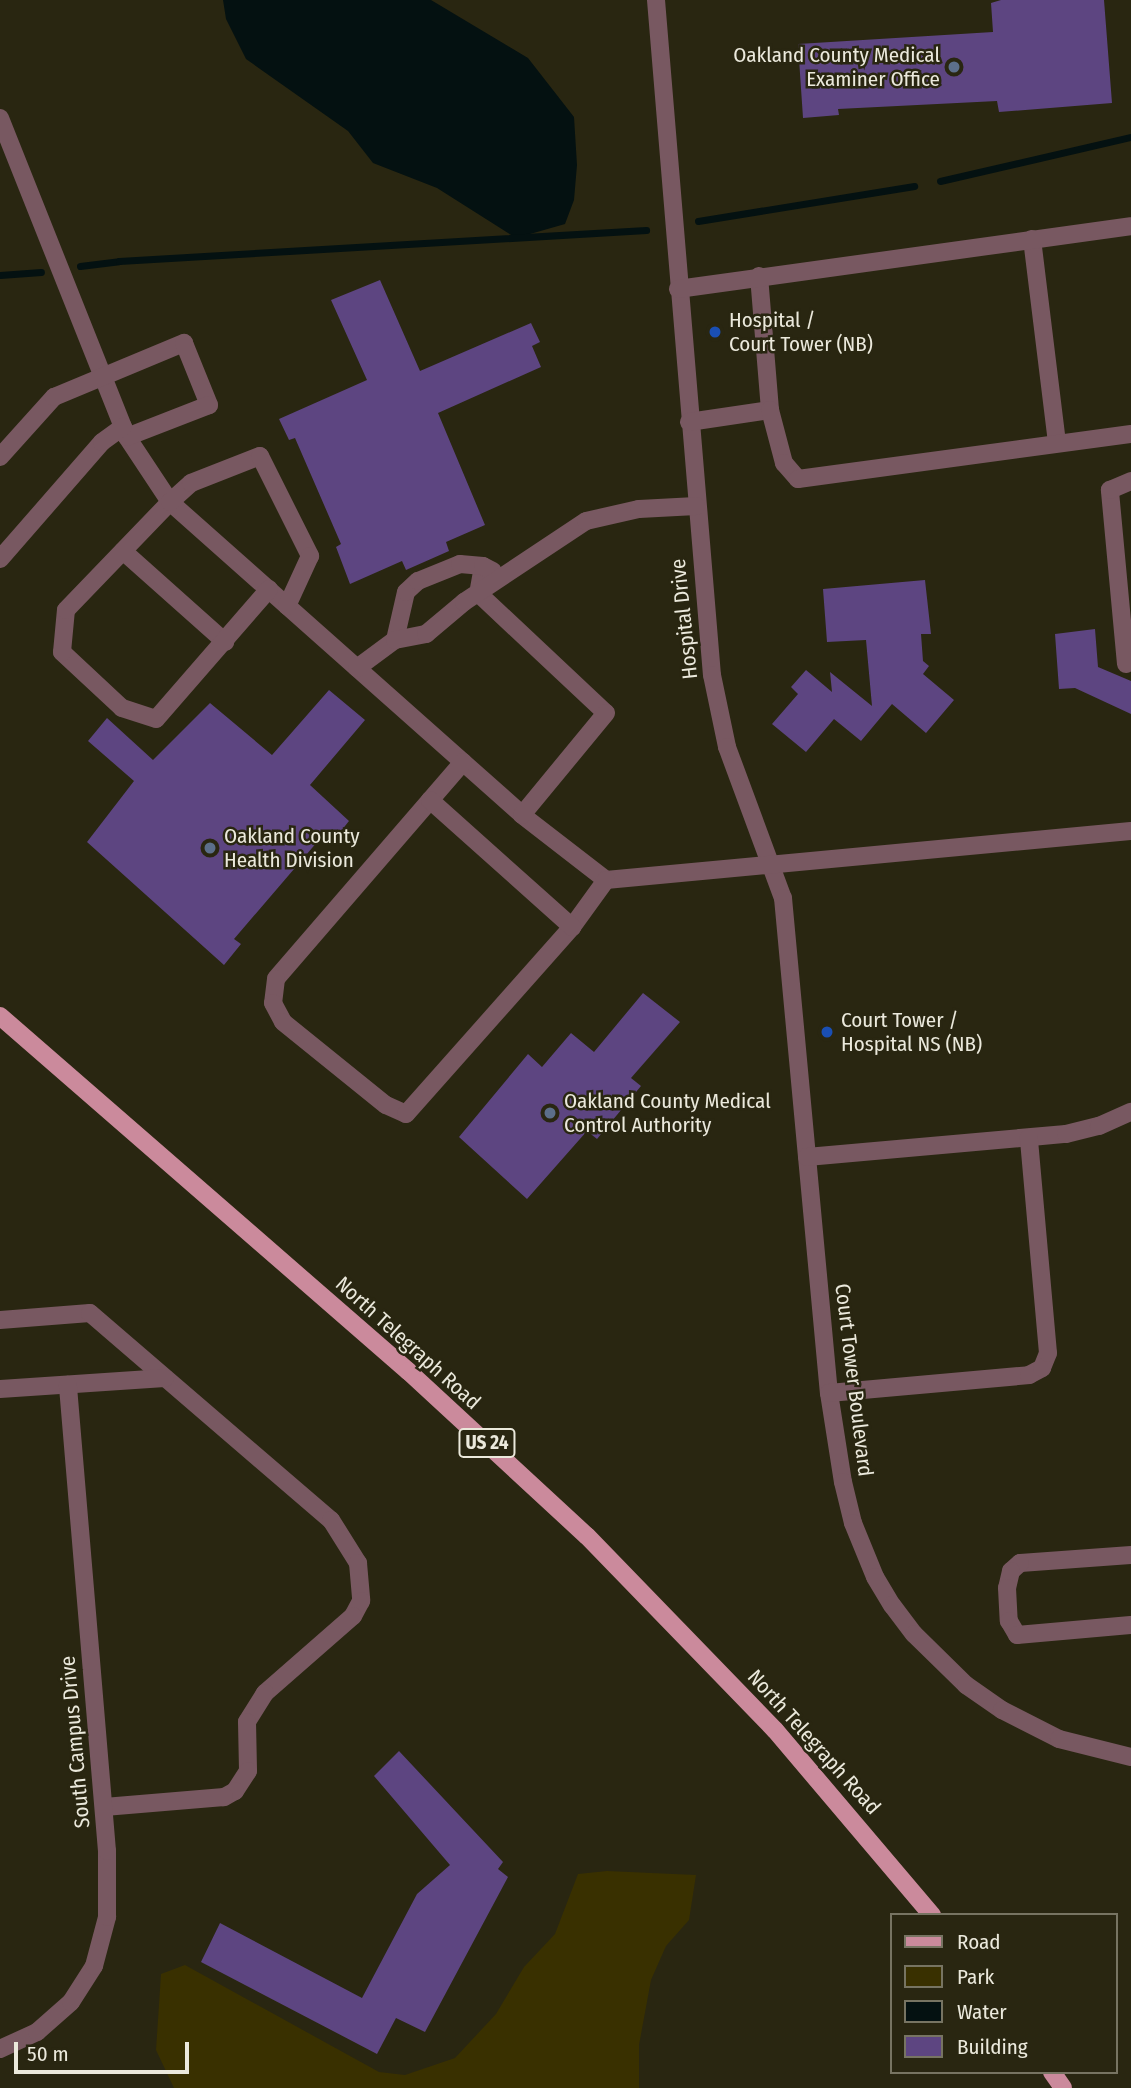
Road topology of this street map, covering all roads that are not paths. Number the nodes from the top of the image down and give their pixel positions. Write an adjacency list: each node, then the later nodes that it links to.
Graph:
1 (656, 0): 6 (street, Hospital Drive)
2 (0, 118): 7 (street)
3 (1131, 226): 4 (street)
4 (1031, 239): 5 (street); 12 (street)
5 (759, 276): 6 (street); 8 (street)
6 (678, 289): 9 (street, Hospital Drive)
7 (103, 375): 10 (street); 10 (street); 13 (street)
8 (771, 410): 9 (street); 12 (street)
9 (689, 422): 16 (street, Hospital Drive)
10 (125, 432): 15 (street); 18 (street)
11 (1131, 433): 12 (street)
12 (1057, 442)
13 (0, 457)
14 (1131, 481): 26 (street)
15 (170, 502): 17 (street); 21 (street); 23 (street)
16 (696, 506): 20 (street); 32 (street, Hospital Drive)
17 (123, 551): 25 (street); 25 (street)
18 (0, 559)
19 (483, 566): 20 (street); 22 (street); 24 (street)
20 (503, 576): 22 (street)
21 (269, 589): 23 (street); 25 (street)
22 (478, 593): 24 (street); 30 (street)
23 (287, 606): 27 (street)
24 (395, 640): 27 (street)
25 (225, 642)
26 (1126, 664)
27 (357, 668): 28 (street)
28 (463, 762): 29 (street); 30 (street)
29 (430, 800): 34 (street); 34 (street)
30 (522, 815): 33 (street)
31 (1131, 831): 32 (street)
32 (770, 864): 33 (street); 38 (street, Court Tower Boulevard)
33 (606, 880): 34 (street)
34 (572, 927)
35 (0, 1016): 48 (main road, North Telegraph Road / US 24)
36 (1131, 1112): 37 (street)
37 (1029, 1138): 38 (street); 43 (street)
38 (807, 1157): 43 (street, Court Tower Boulevard)
39 (0, 1320): 40 (street)
40 (165, 1378): 41 (street); 47 (street)
41 (68, 1385): 42 (street); 47 (street, South Campus Drive)
42 (0, 1389)
43 (829, 1392): 46 (street, Court Tower Boulevard)
44 (1131, 1555): 45 (street)
45 (1131, 1625)
46 (1131, 1757)
47 (103, 1807): 49 (street, South Campus Drive)
48 (930, 1913)
49 (0, 2049)

